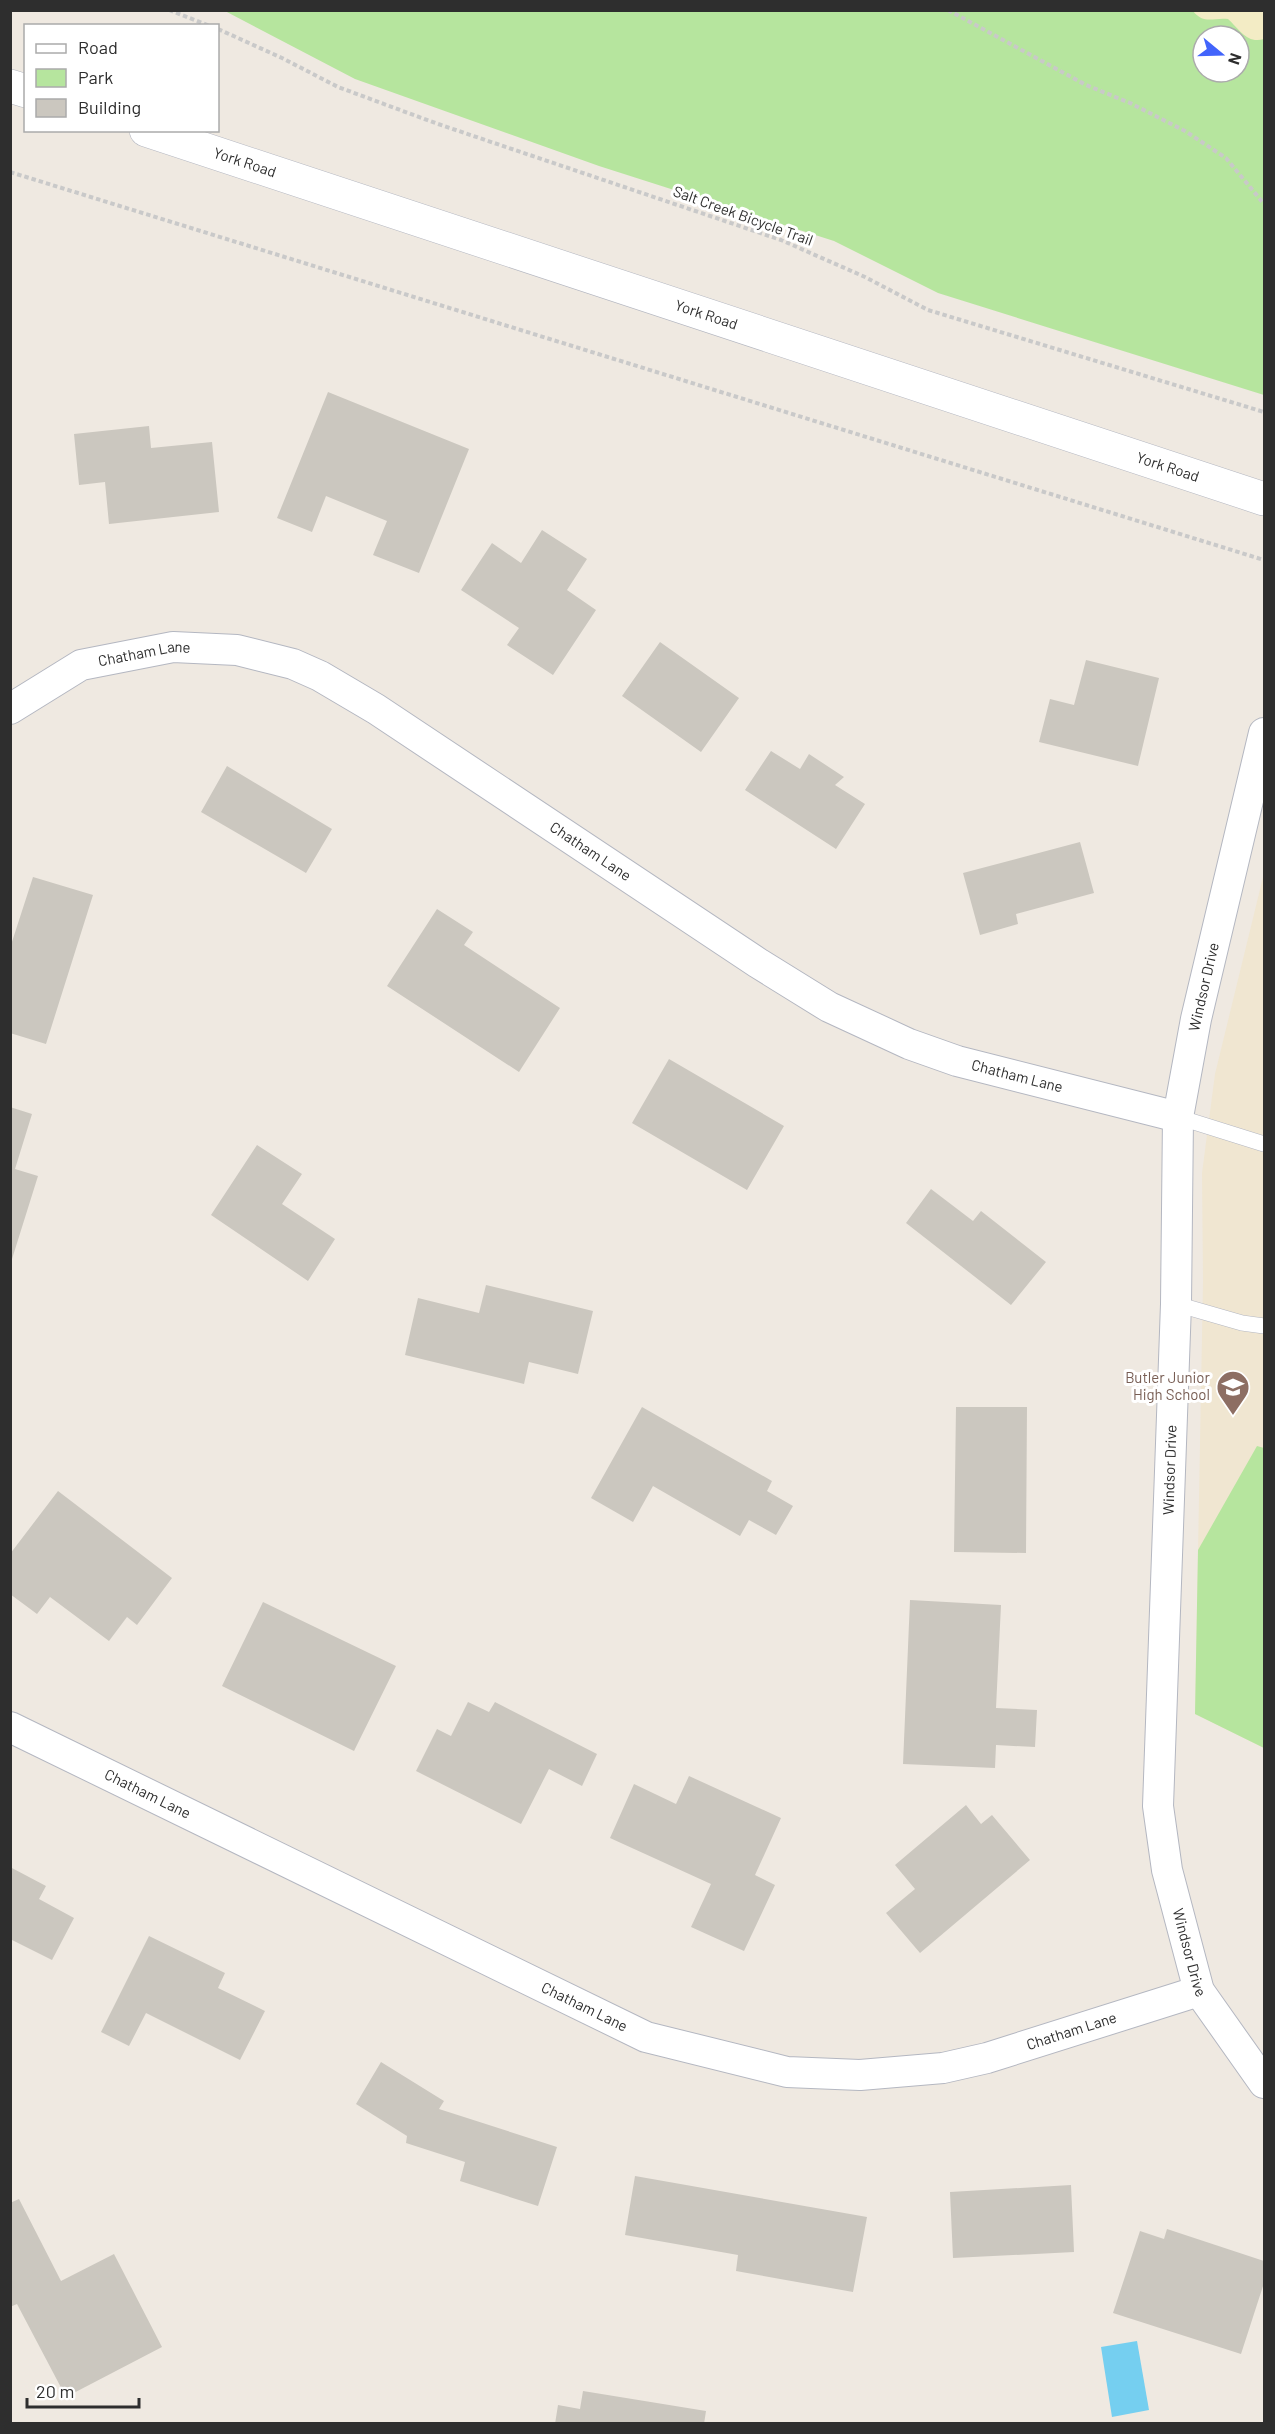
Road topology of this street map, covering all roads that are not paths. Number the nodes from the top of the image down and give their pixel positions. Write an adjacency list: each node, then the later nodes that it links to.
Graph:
1 (152, 132): 2 (main road, York Road)
2 (1264, 499)
3 (10, 709): 5 (street, Chatham Lane)
4 (1264, 733): 5 (street, Windsor Drive)
5 (1178, 1117): 6 (lane); 7 (street, Windsor Drive)
6 (1264, 1144)
7 (1176, 1304): 8 (lane); 10 (street, Windsor Drive)
8 (1264, 1326)
9 (10, 1727): 10 (street, Chatham Lane)
10 (1199, 1991): 11 (street, Windsor Drive)
11 (1264, 2083)

